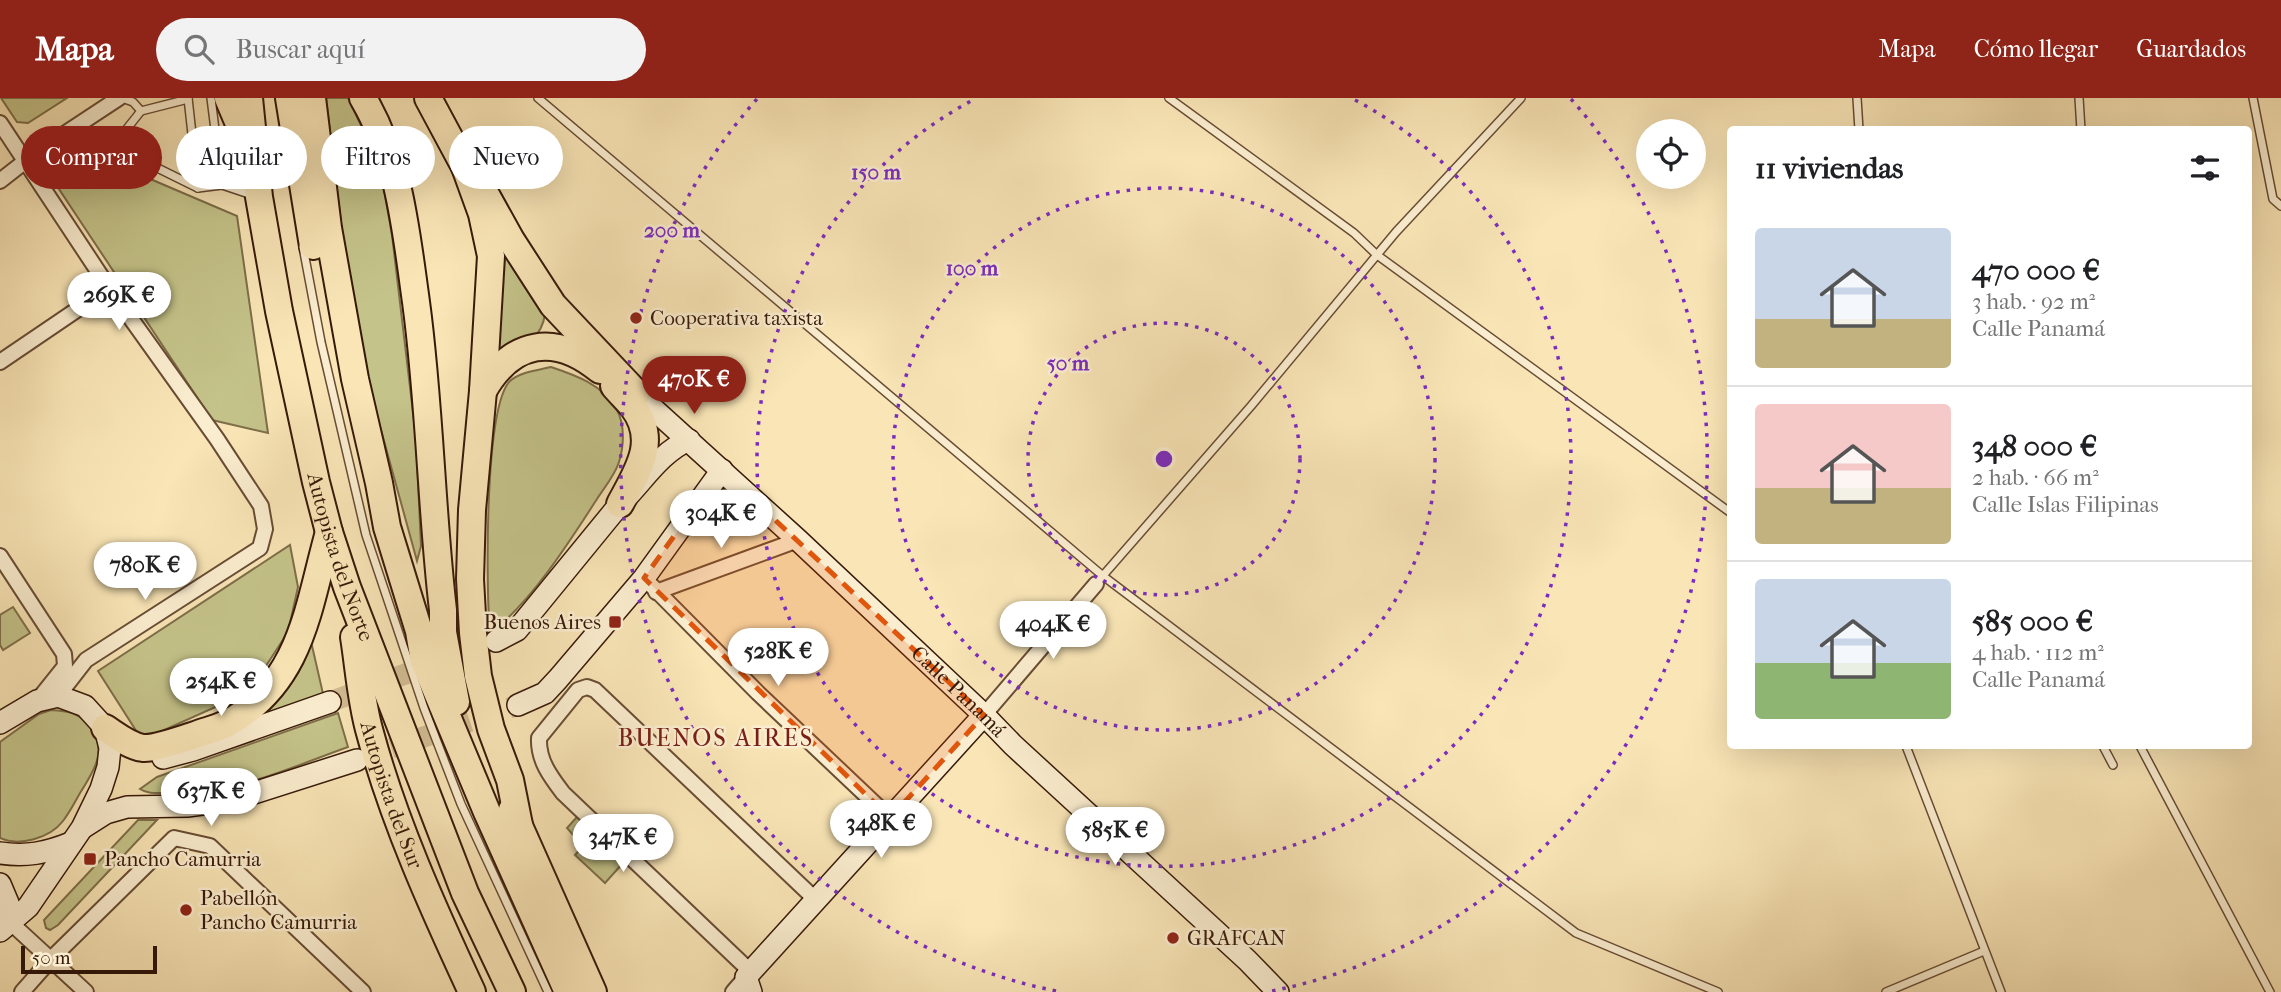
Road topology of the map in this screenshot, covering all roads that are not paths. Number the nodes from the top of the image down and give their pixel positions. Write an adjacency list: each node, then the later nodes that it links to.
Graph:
1 (121, 98): 16 (lane); 18 (street)
2 (211, 98): 21 (lane)
3 (228, 98): 22 (highway)
4 (249, 98): 23 (highway, Autopista del Norte)
5 (289, 98): 52 (highway)
6 (312, 98): 52 (highway)
7 (363, 98): 59 (highway)
8 (428, 98): 26 (highway)
9 (538, 98): 56 (lane)
10 (1169, 98): 38 (lane)
11 (1521, 98): 38 (lane)
12 (1857, 98): 24 (lane)
13 (2079, 98): 25 (lane)
14 (2253, 98): 36 (lane)
15 (188, 99): 16 (lane); 20 (lane)
16 (141, 111): 19 (lane)
17 (0, 123): 27 (street)
18 (77, 126)
19 (129, 126)
20 (191, 126)
21 (215, 126)
22 (240, 126)
23 (251, 126)
24 (1859, 126)
25 (2081, 126)
26 (449, 136)
27 (21, 154)
28 (21, 165): 29 (street)
29 (0, 181)
30 (44, 189): 39 (street)
31 (234, 189): 35 (lane)
32 (258, 189): 35 (highway, Autopista del Norte)
33 (473, 189): 44 (highway)
34 (482, 189): 40 (highway)
35 (259, 197): 53 (highway, Autopista del Norte)
36 (2281, 206)
37 (301, 235): 89 (lane)
38 (1377, 254): 50 (lane); 56 (lane)
39 (109, 288): 42 (street); 62 (street)
40 (552, 305): 41 (highway); 45 (highway)
41 (537, 347): 43 (highway); 44 (highway)
42 (0, 362)
43 (604, 374): 45 (highway); 48 (highway)
44 (483, 391): 75 (highway)
45 (637, 394): 46 (main road, Calle Panamá)
46 (689, 440): 47 (main road, Calle Panamá); 48 (main road)
47 (722, 470): 49 (main road, Calle Panamá); 51 (main road)
48 (620, 504): 61 (main road)
49 (759, 505): 51 (main road); 54 (main road, Calle Panamá)
50 (1727, 510)
51 (692, 511): 57 (main road)
52 (387, 527): 60 (highway)
53 (329, 532): 58 (highway, Autopista del Norte); 68 (highway)
54 (798, 540): 57 (street); 66 (main road, Calle Panamá)
55 (0, 556): 62 (street)
56 (1100, 580): 66 (street); 93 (lane)
57 (650, 585): 65 (main road); 74 (street)
58 (347, 587): 87 (highway, Autopista del Sur); 88 (highway, Autopista del Norte)
59 (443, 610): 64 (highway); 75 (highway)
60 (419, 631): 64 (highway); 90 (highway)
61 (496, 641)
62 (48, 698): 67 (main road); 68 (main road)
63 (330, 702): 68 (main road)
64 (456, 702): 75 (highway)
65 (518, 705)
66 (984, 715): 74 (main road); 92 (main road, Calle Panamá)
67 (0, 723)
68 (107, 738): 76 (main road)
69 (1907, 749): 81 (lane)
70 (2105, 749): 73 (lane)
71 (2142, 749): 96 (lane)
72 (357, 760): 76 (main road)
73 (2113, 765)
74 (890, 818): 79 (main road)
75 (519, 825): 91 (highway)
76 (77, 836): 77 (main road); 80 (main road)
77 (0, 853)
78 (0, 884): 80 (main road)
79 (817, 900): 83 (main road); 83 (street)
80 (6, 927): 82 (street)
81 (1984, 951): 94 (lane); 95 (lane)
82 (52, 958): 84 (street); 85 (street); 86 (street)
83 (745, 983)
84 (22, 992)
85 (86, 992)
86 (363, 992)
87 (472, 992)
88 (512, 992)
89 (548, 992)
90 (568, 992)
91 (593, 992)
92 (1278, 992)
93 (1718, 992)
94 (1886, 992)
95 (2001, 992)
96 (2270, 992)

